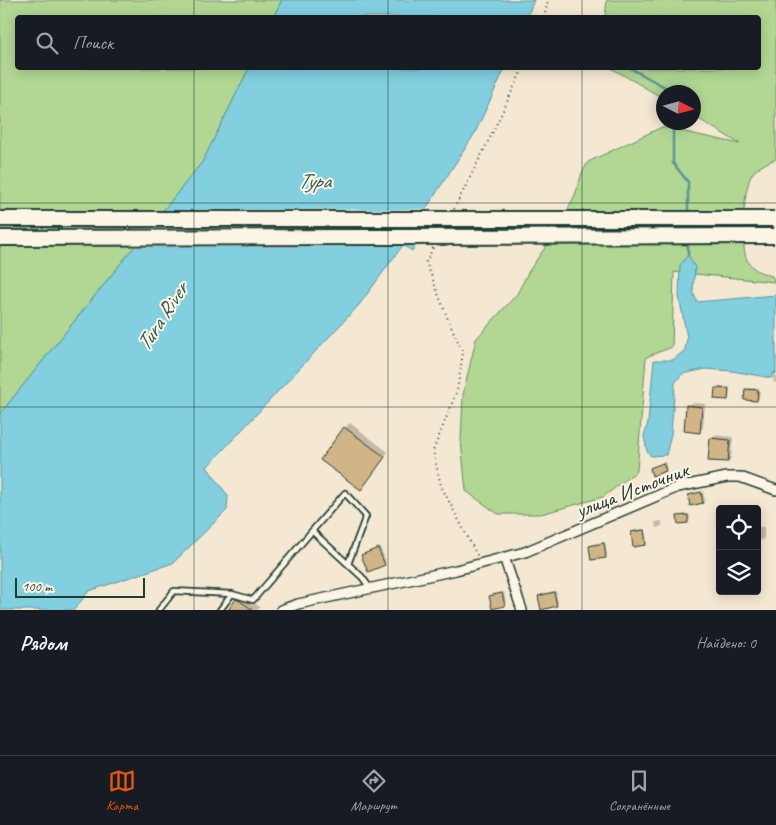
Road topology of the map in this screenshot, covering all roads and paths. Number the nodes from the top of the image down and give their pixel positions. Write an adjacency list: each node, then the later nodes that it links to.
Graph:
1 (548, 0): 2 (path)
2 (545, 15)
3 (522, 70): 4 (path)
4 (453, 210)
5 (774, 219): 6 (highway, bridge)
6 (0, 220)
7 (774, 236): 8 (highway, bridge)
8 (0, 238)
9 (435, 244): 13 (path)
10 (776, 490): 12 (street, улица Источник)
11 (312, 531): 14 (lane); 14 (lane); 16 (lane)
12 (504, 557): 13 (street, улица Источник); 20 (street)
13 (481, 563): 15 (street, улица Источник)
14 (348, 564): 15 (lane)
15 (370, 588): 19 (street, улица Источник)
16 (232, 594): 17 (lane); 18 (lane)
17 (159, 610)
18 (220, 610)
19 (281, 610)
20 (522, 610)

